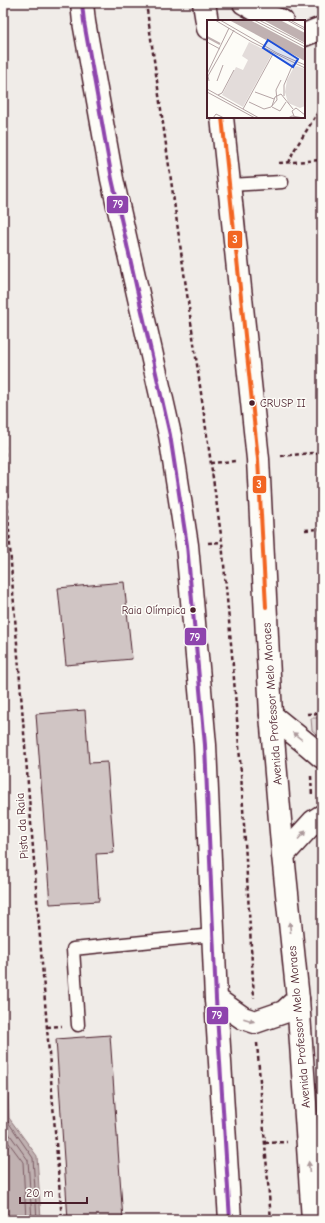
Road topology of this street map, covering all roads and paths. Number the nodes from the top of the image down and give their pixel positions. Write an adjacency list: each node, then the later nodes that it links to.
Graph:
1 (82, 3): 25 (street)
2 (146, 3): 28 (path)
3 (204, 3): 6 (street)
4 (244, 3): 5 (street)
5 (279, 20)
6 (207, 22)
7 (305, 25): 8 (street)
8 (322, 27): 9 (street)
9 (305, 35)
10 (322, 106): 12 (path)
11 (222, 118): 13 (street, Avenida Professor Melo Moraes)
12 (282, 182): 13 (lane)
13 (229, 185): 19 (street, Avenida Professor Melo Moraes)
14 (3, 431): 30 (path, Pista da Raia)
15 (322, 452): 16 (path)
16 (300, 454)
17 (322, 528): 18 (path)
18 (305, 530)
19 (271, 715): 20 (street, one-way to 19); 22 (street, Avenida Professor Melo Moraes)
20 (316, 763): 21 (path)
21 (318, 819): 22 (street, one-way to 21)
22 (283, 855): 27 (street, Avenida Professor Melo Moraes, one-way to 22)
23 (322, 858): 24 (path)
24 (322, 896)
25 (213, 935): 26 (street); 29 (lane)
26 (216, 999): 28 (street, one-way to 28); 31 (street)
27 (298, 999): 28 (street); 33 (street, Avenida Professor Melo Moraes, one-way to 27)
28 (255, 1022): 32 (path)
29 (78, 1025)
30 (62, 1220)
31 (230, 1220)
32 (271, 1220)
33 (313, 1220)

